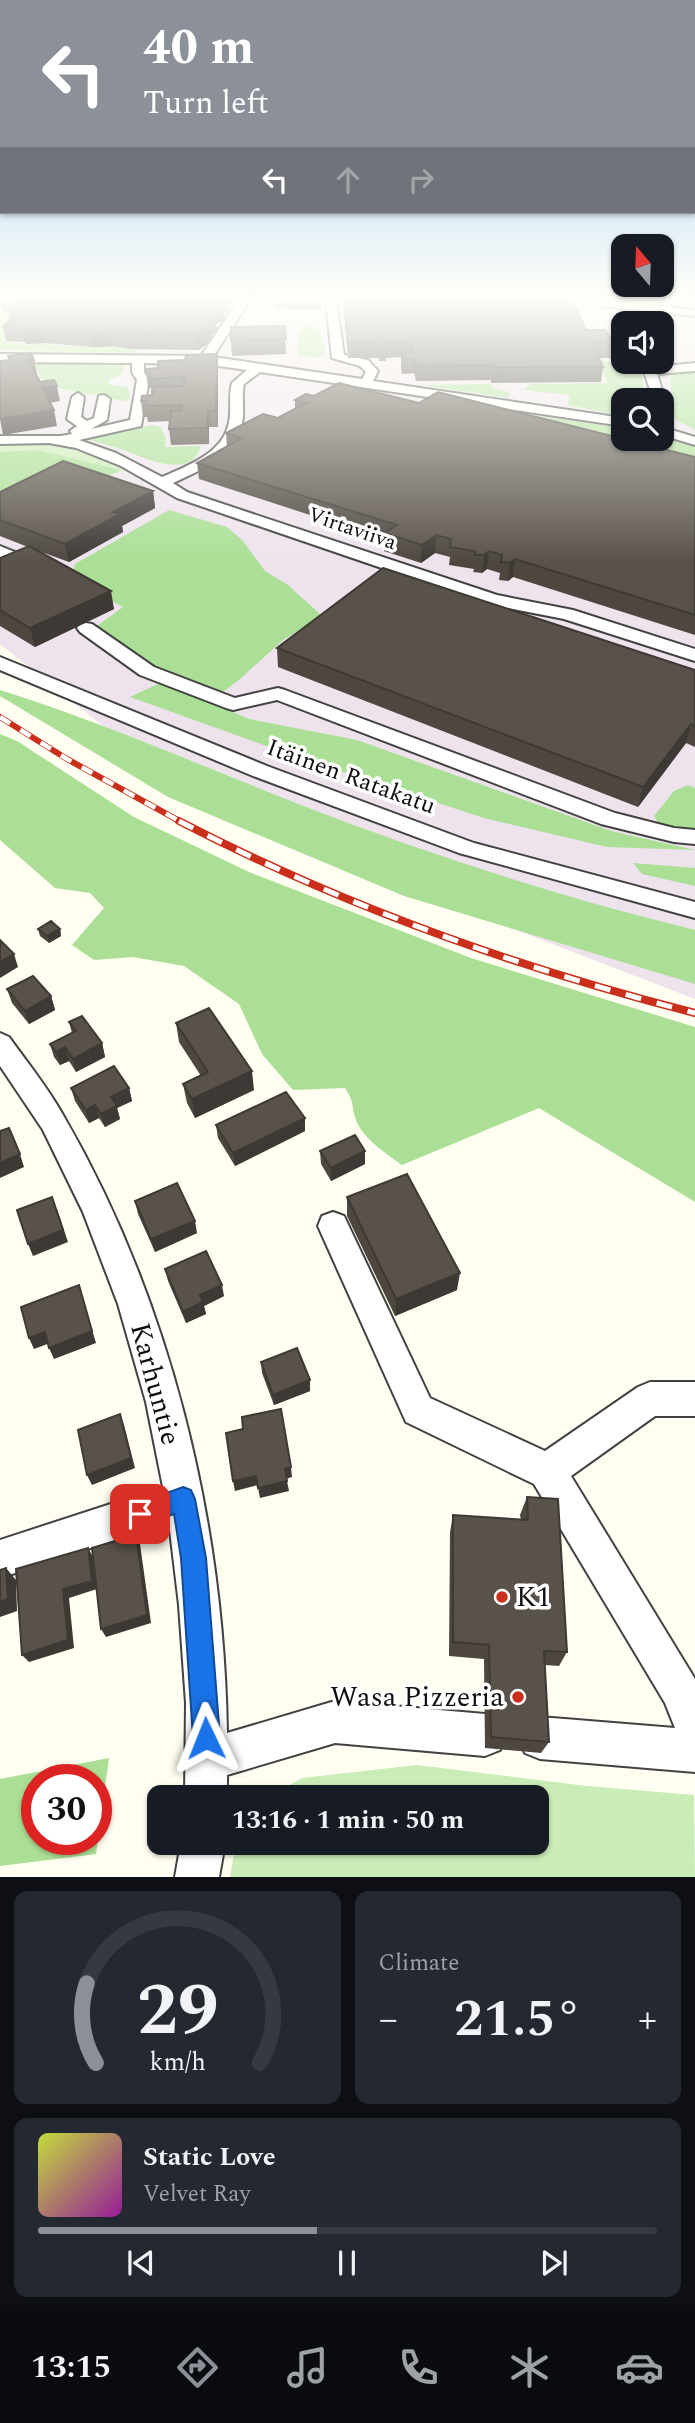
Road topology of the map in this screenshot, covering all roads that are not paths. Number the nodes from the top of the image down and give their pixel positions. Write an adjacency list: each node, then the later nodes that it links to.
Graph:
1 (142, 388): 9 (street)
2 (236, 388): 12 (street)
3 (396, 388): 6 (street)
4 (78, 397): 7 (street)
5 (104, 399): 7 (street)
6 (611, 420)
7 (88, 426): 9 (street)
8 (674, 435): 11 (street)
9 (69, 438): 10 (street, Virtaviiva); 12 (street, Virtaviiva)
10 (0, 440)
11 (695, 441)
12 (162, 482): 16 (street, Virtaviiva)
13 (0, 551): 14 (street)
14 (56, 565)
15 (86, 628): 18 (street)
16 (695, 654)
17 (0, 663): 19 (street, Itäinen Ratakatu)
18 (695, 837)
19 (695, 910)
20 (0, 1044): 24 (street, Karhuntie)
21 (333, 1226): 23 (street)
22 (695, 1399): 23 (street)
23 (547, 1471): 26 (street)
24 (183, 1499): 25 (street); 30 (street, Karhuntie)
25 (0, 1559)
26 (695, 1727)
27 (485, 1735): 30 (street)
28 (540, 1738): 29 (street)
29 (695, 1751)
30 (206, 1779)
31 (201, 1855): 32 (street)
32 (197, 1877)

